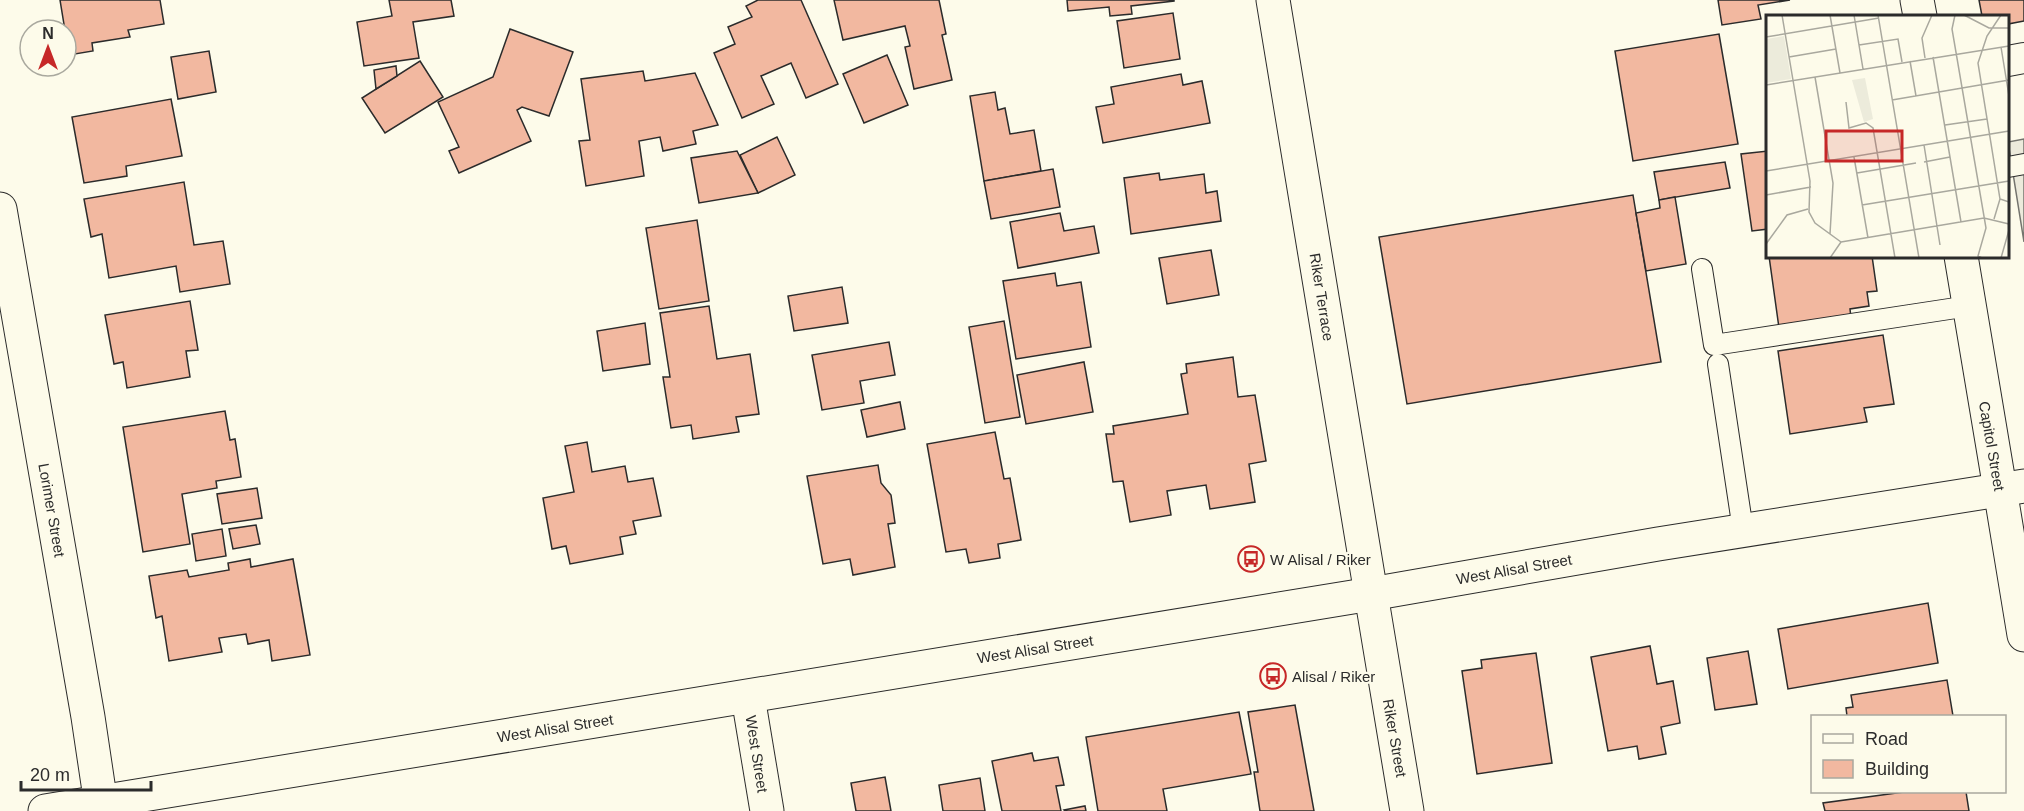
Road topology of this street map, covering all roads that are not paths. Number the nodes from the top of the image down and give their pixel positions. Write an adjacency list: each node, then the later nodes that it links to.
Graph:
1 (1273, 0): 15 (main road, Riker Terrace)
2 (1917, 0): 3 (main road)
3 (1920, 15)
4 (2024, 58): 5 (street)
5 (2009, 61)
6 (2024, 164): 7 (lane)
7 (2009, 167)
8 (0, 209): 18 (main road, Lorimer Street)
9 (1961, 258): 11 (main road, Capitol Street)
10 (1702, 269): 11 (lane)
11 (1970, 306): 13 (main road, Capitol Street)
12 (1718, 364): 14 (lane)
13 (2012, 488): 14 (main road, West Alisal Street); 16 (main road, Capitol Street)
14 (1743, 530): 15 (main road, West Alisal Street)
15 (1371, 594): 17 (main road, West Alisal Street); 21 (main road, Riker Street)
16 (2023, 626)
17 (748, 697): 18 (main road, West Alisal Street); 20 (main road, West Street)
18 (101, 806): 19 (main road, West Alisal Street)
19 (45, 811)
20 (766, 811)
21 (1407, 811)

